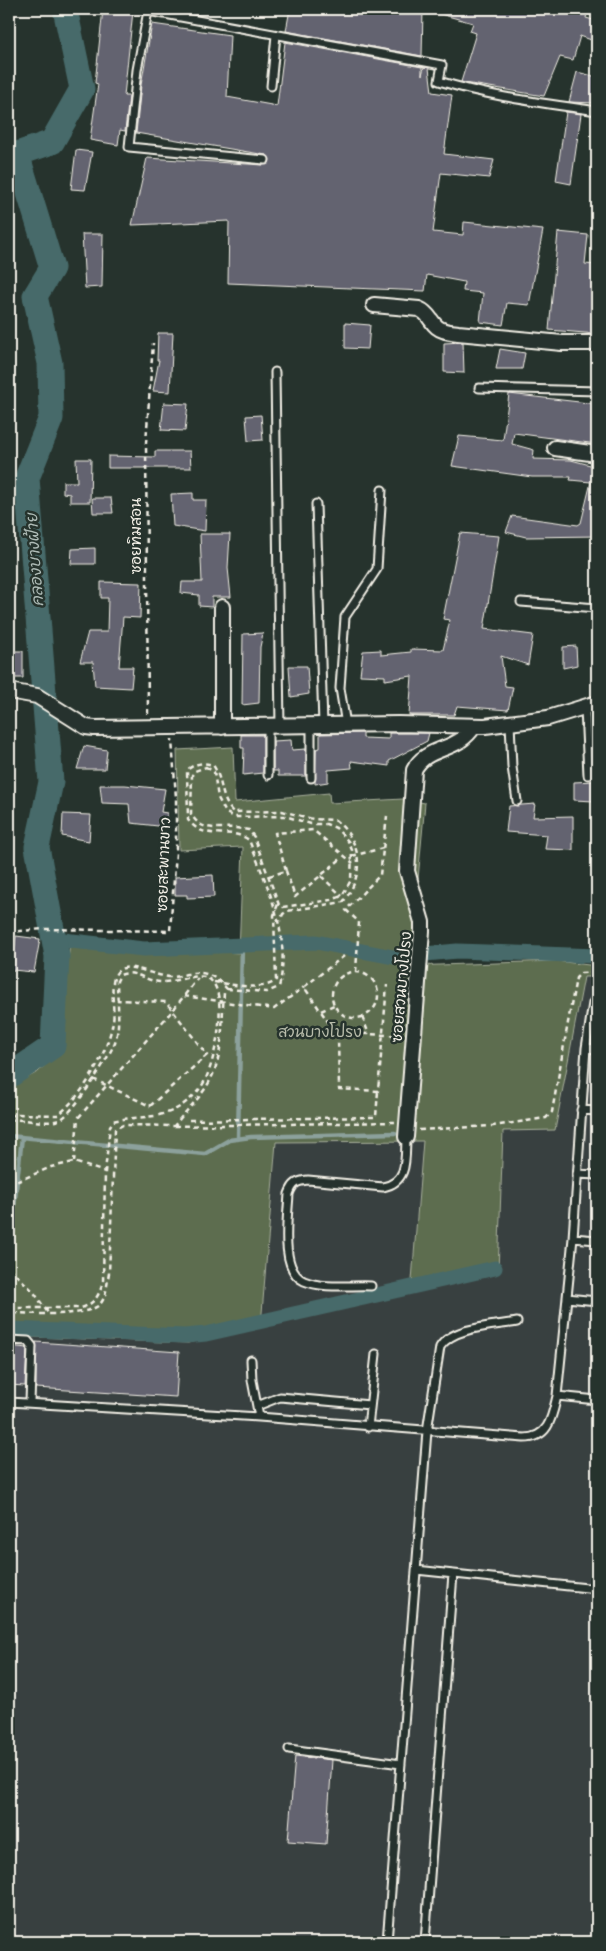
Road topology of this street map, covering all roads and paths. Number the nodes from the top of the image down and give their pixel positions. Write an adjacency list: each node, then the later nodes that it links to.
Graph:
1 (276, 35): 2 (lane); 3 (lane); 4 (lane)
2 (271, 86)
3 (597, 111)
4 (265, 160)
5 (374, 306): 7 (street)
6 (152, 343): 25 (path, ซอยทิมสอน)
7 (597, 343)
8 (275, 372): 24 (lane)
9 (479, 388): 10 (lane)
10 (597, 391)
11 (555, 448): 12 (street)
12 (597, 454)
13 (382, 490): 21 (lane)
14 (316, 504): 22 (lane)
15 (521, 602): 17 (lane)
16 (222, 607): 27 (street)
17 (597, 608)
18 (9, 691): 25 (street)
19 (591, 706): 20 (street); 29 (lane)
20 (510, 723): 23 (street); 31 (lane)
21 (346, 725): 22 (street); 23 (street)
22 (317, 726): 24 (street); 30 (lane)
23 (474, 726): 67 (street, ซอยสวนบางโปรง)
24 (274, 727): 27 (street); 28 (lane)
25 (148, 728): 26 (street)
26 (171, 728): 27 (street); 45 (path, ซอยสะพานขาว)
27 (222, 728)
28 (268, 775)
29 (588, 775)
30 (311, 778)
31 (517, 801)
32 (387, 816): 33 (path)
33 (383, 848): 34 (path); 47 (path)
34 (357, 855): 35 (path); 38 (path); 44 (path)
35 (352, 856): 37 (path); 40 (path)
36 (343, 857): 37 (path); 39 (path); 41 (path)
37 (352, 863): 38 (path); 42 (path)
38 (358, 866): 44 (path)
39 (286, 871): 40 (path); 41 (path)
40 (268, 876): 43 (path)
41 (321, 876): 42 (path)
42 (342, 896): 43 (path)
43 (278, 903): 51 (path)
44 (280, 921): 54 (path)
45 (9, 932)
46 (344, 956): 53 (path)
47 (356, 972): 60 (path); 63 (path)
48 (597, 972): 79 (path)
49 (199, 977): 50 (path); 55 (path); 57 (path)
50 (214, 982): 51 (path); 58 (path)
51 (222, 983): 54 (path); 75 (path)
52 (387, 985): 66 (path)
53 (304, 987): 59 (path); 62 (path)
54 (227, 989): 59 (path)
55 (184, 996): 58 (path); 61 (path)
56 (597, 996): 68 (lane)
57 (117, 1000): 61 (path); 70 (path)
58 (220, 1002): 59 (path); 81 (path)
59 (224, 1003): 78 (path)
60 (334, 1005): 62 (path); 63 (path)
61 (173, 1010): 71 (path); 71 (path)
62 (321, 1011): 64 (path)
63 (362, 1017): 65 (path)
64 (336, 1032): 65 (path); 72 (path)
65 (369, 1034): 66 (path)
66 (383, 1035): 67 (path); 72 (path)
67 (412, 1037): 79 (street, ซอยสวนบางโปรง)
68 (586, 1048): 69 (lane); 73 (lane)
69 (597, 1049)
70 (93, 1079): 71 (path); 76 (path)
71 (107, 1086): 80 (path)
72 (378, 1090): 77 (path)
73 (581, 1110): 74 (lane); 82 (lane)
74 (597, 1111)
75 (9, 1116)
76 (9, 1120)
77 (188, 1120)
78 (174, 1126): 79 (path); 93 (path)
79 (407, 1132): 88 (lane)
80 (74, 1162): 81 (path); 84 (path)
81 (105, 1172): 92 (path)
82 (577, 1174): 83 (lane); 85 (lane)
83 (597, 1176)
84 (9, 1185)
85 (573, 1238): 86 (lane); 89 (lane)
86 (597, 1240)
87 (9, 1268): 92 (path)
88 (371, 1286)
89 (567, 1298): 90 (lane); 99 (lane)
90 (597, 1301)
91 (9, 1308): 92 (path)
92 (46, 1308): 93 (path)
93 (48, 1313): 94 (path)
94 (9, 1314)
95 (517, 1322): 107 (lane)
96 (9, 1340): 102 (lane)
97 (376, 1354): 103 (lane)
98 (251, 1360): 104 (lane)
99 (557, 1396): 100 (lane); 107 (lane)
100 (597, 1400)
101 (9, 1402): 102 (lane)
102 (30, 1402): 105 (lane)
103 (370, 1405): 104 (lane); 106 (lane)
104 (257, 1406): 105 (lane)
105 (259, 1417): 106 (lane)
106 (368, 1427): 107 (lane)
107 (427, 1431): 108 (lane)
108 (416, 1570): 109 (lane); 112 (lane)
109 (453, 1574): 110 (lane); 114 (lane)
110 (597, 1589)
111 (289, 1749): 112 (lane)
112 (401, 1764): 113 (lane)
113 (387, 1942)
114 (425, 1942)

